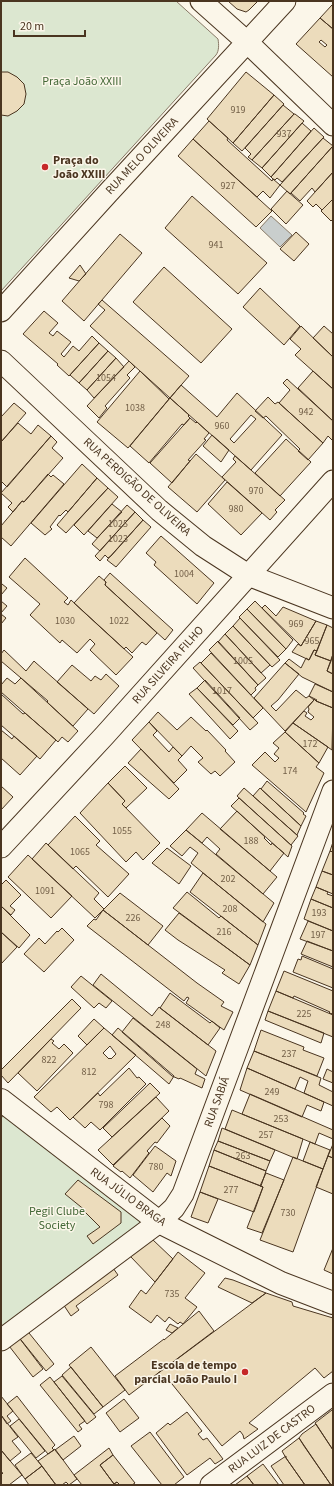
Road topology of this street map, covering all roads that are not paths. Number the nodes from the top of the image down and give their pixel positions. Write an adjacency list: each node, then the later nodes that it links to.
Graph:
1 (201, 1): 3 (street)
2 (285, 1): 3 (street, RUA MELO OLIVEIRA)
3 (247, 42): 4 (street); 5 (street, RUA MELO OLIVEIRA)
4 (333, 125)
5 (1, 311)
6 (1, 361): 8 (street, RUA PERDIGÃO DE OLIVEIRA)
7 (333, 481): 8 (street, RUA SILVEIRA FILHO)
8 (248, 575): 9 (street, RUA PERDIGÃO DE OLIVEIRA); 11 (street, RUA SILVEIRA FILHO)
9 (333, 608)
10 (333, 791): 13 (street, RUA SABIÁ)
11 (1, 847)
12 (1, 1100): 13 (street, RUA JÚLIO BRAGA)
13 (159, 1222): 14 (street, RUA JÚLIO BRAGA); 15 (street, RUA SABIÁ)
14 (333, 1303)
15 (1, 1340)
16 (333, 1394): 17 (street, RUA LUIZ DE CASTRO)
17 (211, 1485)

